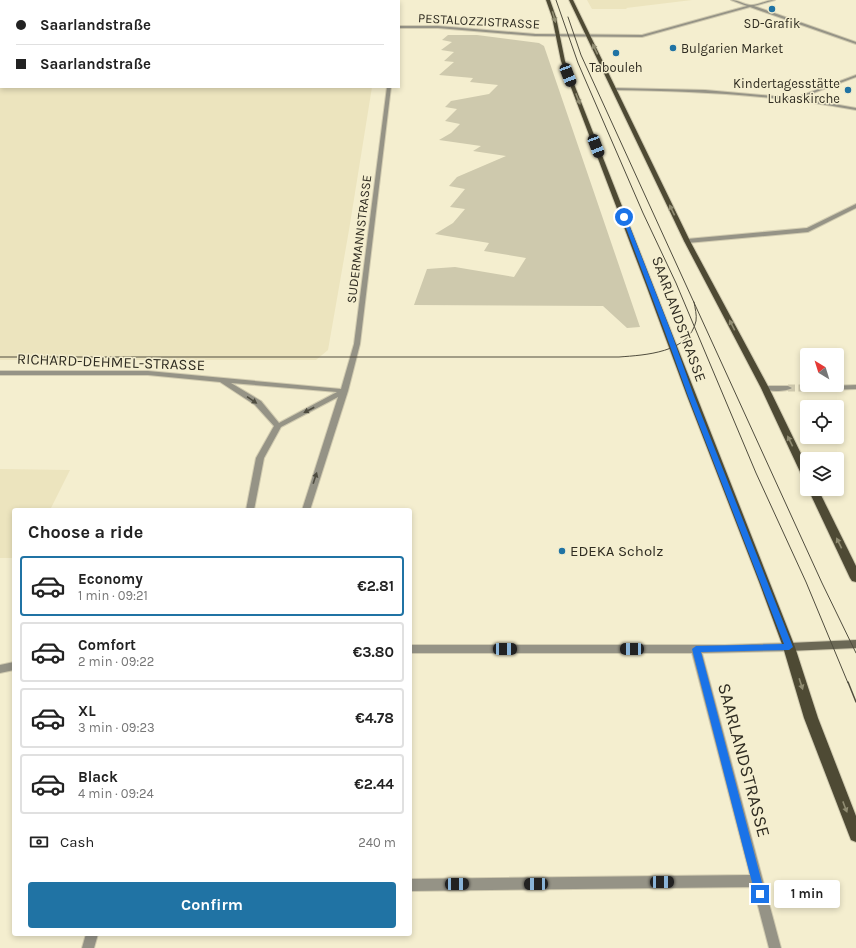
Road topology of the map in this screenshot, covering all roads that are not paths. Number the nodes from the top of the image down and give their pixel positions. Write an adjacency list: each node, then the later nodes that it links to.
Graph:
1 (548, 0): 7 (main road, SAARLANDSTRASSE, one-way to 7)
2 (571, 0): 8 (main road)
3 (733, 0): 5 (street)
4 (773, 0): 5 (street, PESTALOZZISTRASSE)
5 (750, 6): 8 (street, PESTALOZZISTRASSE); 9 (street)
6 (400, 27): 7 (street, PESTALOZZISTRASSE)
7 (557, 35): 8 (street, PESTALOZZISTRASSE); 31 (main road, SAARLANDSTRASSE, one-way to 31)
8 (588, 36): 12 (main road, one-way to 8)
9 (856, 43)
10 (856, 76): 13 (street)
11 (389, 88): 23 (street, SUDERMANNSTRASSE)
12 (614, 89): 13 (street); 16 (main road, one-way to 12)
13 (794, 98): 14 (street)
14 (856, 109)
15 (856, 206): 16 (street)
16 (687, 241): 19 (main road, one-way to 16)
17 (0, 372): 18 (street, RICHARD-DEHMEL-STRASSE)
18 (221, 379): 23 (street, RICHARD-DEHMEL-STRASSE); 24 (street, RICHARD-DEHMEL-STRASSE, one-way to 24)
19 (765, 388): 20 (street); 25 (main road, one-way to 19)
20 (788, 388)
21 (844, 388): 22 (street)
22 (856, 388)
23 (344, 392): 24 (street, one-way to 24); 28 (street, SUDERMANNSTRASSE, one-way to 23)
24 (278, 426): 27 (street)
25 (800, 461)
26 (816, 496): 29 (main road, one-way to 26)
27 (250, 508)
28 (307, 508)
29 (856, 578)
30 (856, 644): 31 (street)
31 (789, 647): 33 (street); 36 (main road, SAARLANDSTRASSE, one-way to 36)
32 (412, 649): 33 (street)
33 (696, 649): 37 (street, SAARLANDSTRASSE)
34 (12, 666): 35 (street)
35 (0, 669)
36 (856, 835)
37 (757, 881): 38 (street); 41 (street, SAARLANDSTRASSE)
38 (412, 885)
39 (91, 936): 40 (street)
40 (88, 948)
41 (775, 948)

